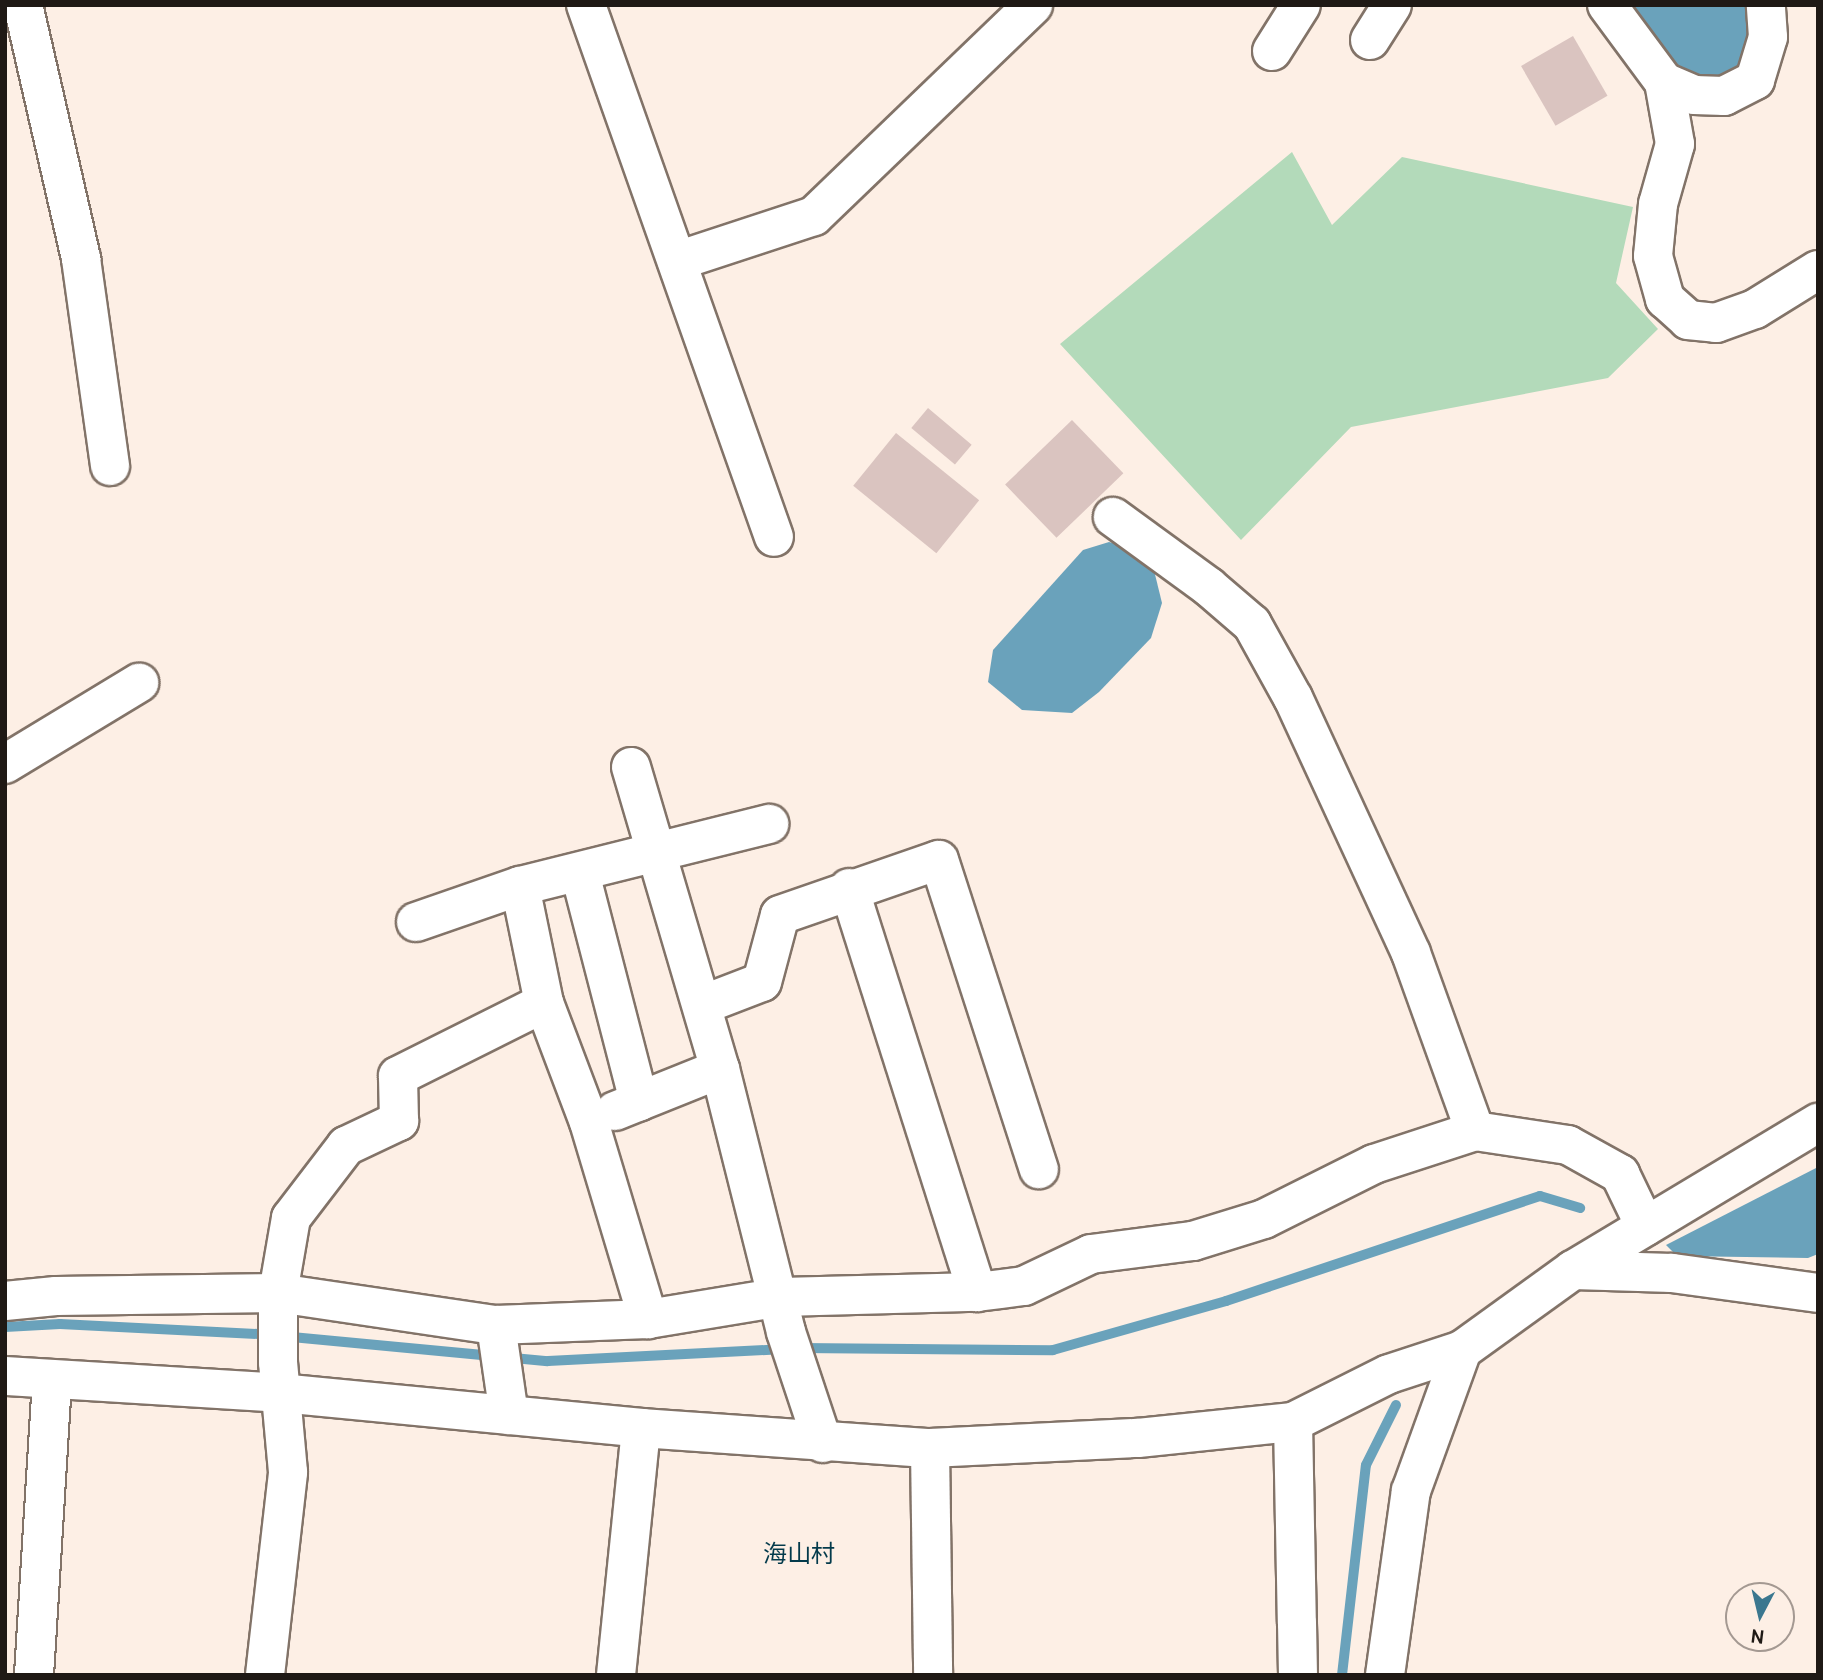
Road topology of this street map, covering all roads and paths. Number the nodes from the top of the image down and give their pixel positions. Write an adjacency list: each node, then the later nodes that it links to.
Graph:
1 (23, 5): 13 (main road)
2 (586, 5): 11 (main road)
3 (1033, 5): 11 (main road)
4 (1301, 5): 9 (main road)
5 (1392, 5): 8 (main road)
6 (1607, 5): 10 (main road)
7 (1766, 5): 10 (main road)
8 (1370, 40)
9 (1272, 51)
10 (1664, 82): 12 (main road)
11 (677, 261): 15 (main road)
12 (1818, 270)
13 (110, 466)
14 (1113, 517): 31 (main road)
15 (774, 537)
16 (139, 683): 17 (main road)
17 (5, 764)
18 (631, 768): 20 (main road)
19 (769, 824): 20 (main road)
20 (657, 850): 21 (main road); 26 (main road)
21 (580, 873): 22 (main road); 28 (main road)
22 (520, 886): 24 (main road); 25 (main road)
23 (849, 888): 26 (main road); 32 (main road); 35 (main road)
24 (416, 922)
25 (544, 1003): 29 (main road); 38 (main road)
26 (702, 1005): 27 (main road)
27 (720, 1069): 28 (main road); 39 (main road)
28 (639, 1101): 29 (main road)
29 (589, 1122): 40 (main road)
30 (1818, 1123): 33 (main road)
31 (1475, 1131): 33 (main road); 35 (main road)
32 (1039, 1169)
33 (1645, 1226): 34 (main road)
34 (1573, 1270): 36 (main road); 42 (main road)
35 (977, 1292): 39 (main road)
36 (1818, 1293)
37 (5, 1301): 38 (main road)
38 (278, 1303): 41 (main road); 44 (main road)
39 (784, 1315): 40 (main road); 49 (main road)
40 (648, 1319): 41 (main road)
41 (496, 1329): 46 (main road)
42 (1462, 1350): 47 (main road); 56 (main road)
43 (5, 1376): 45 (main road)
44 (279, 1378): 45 (main road); 46 (main road); 52 (main road)
45 (52, 1380): 51 (main road)
46 (507, 1398): 48 (main road)
47 (1293, 1422): 50 (main road); 55 (main road)
48 (641, 1429): 49 (main road); 53 (main road)
49 (823, 1443): 50 (main road)
50 (930, 1448): 54 (main road)
51 (34, 1675)
52 (265, 1675)
53 (616, 1675)
54 (933, 1675)
55 (1298, 1675)
56 (1385, 1675)

